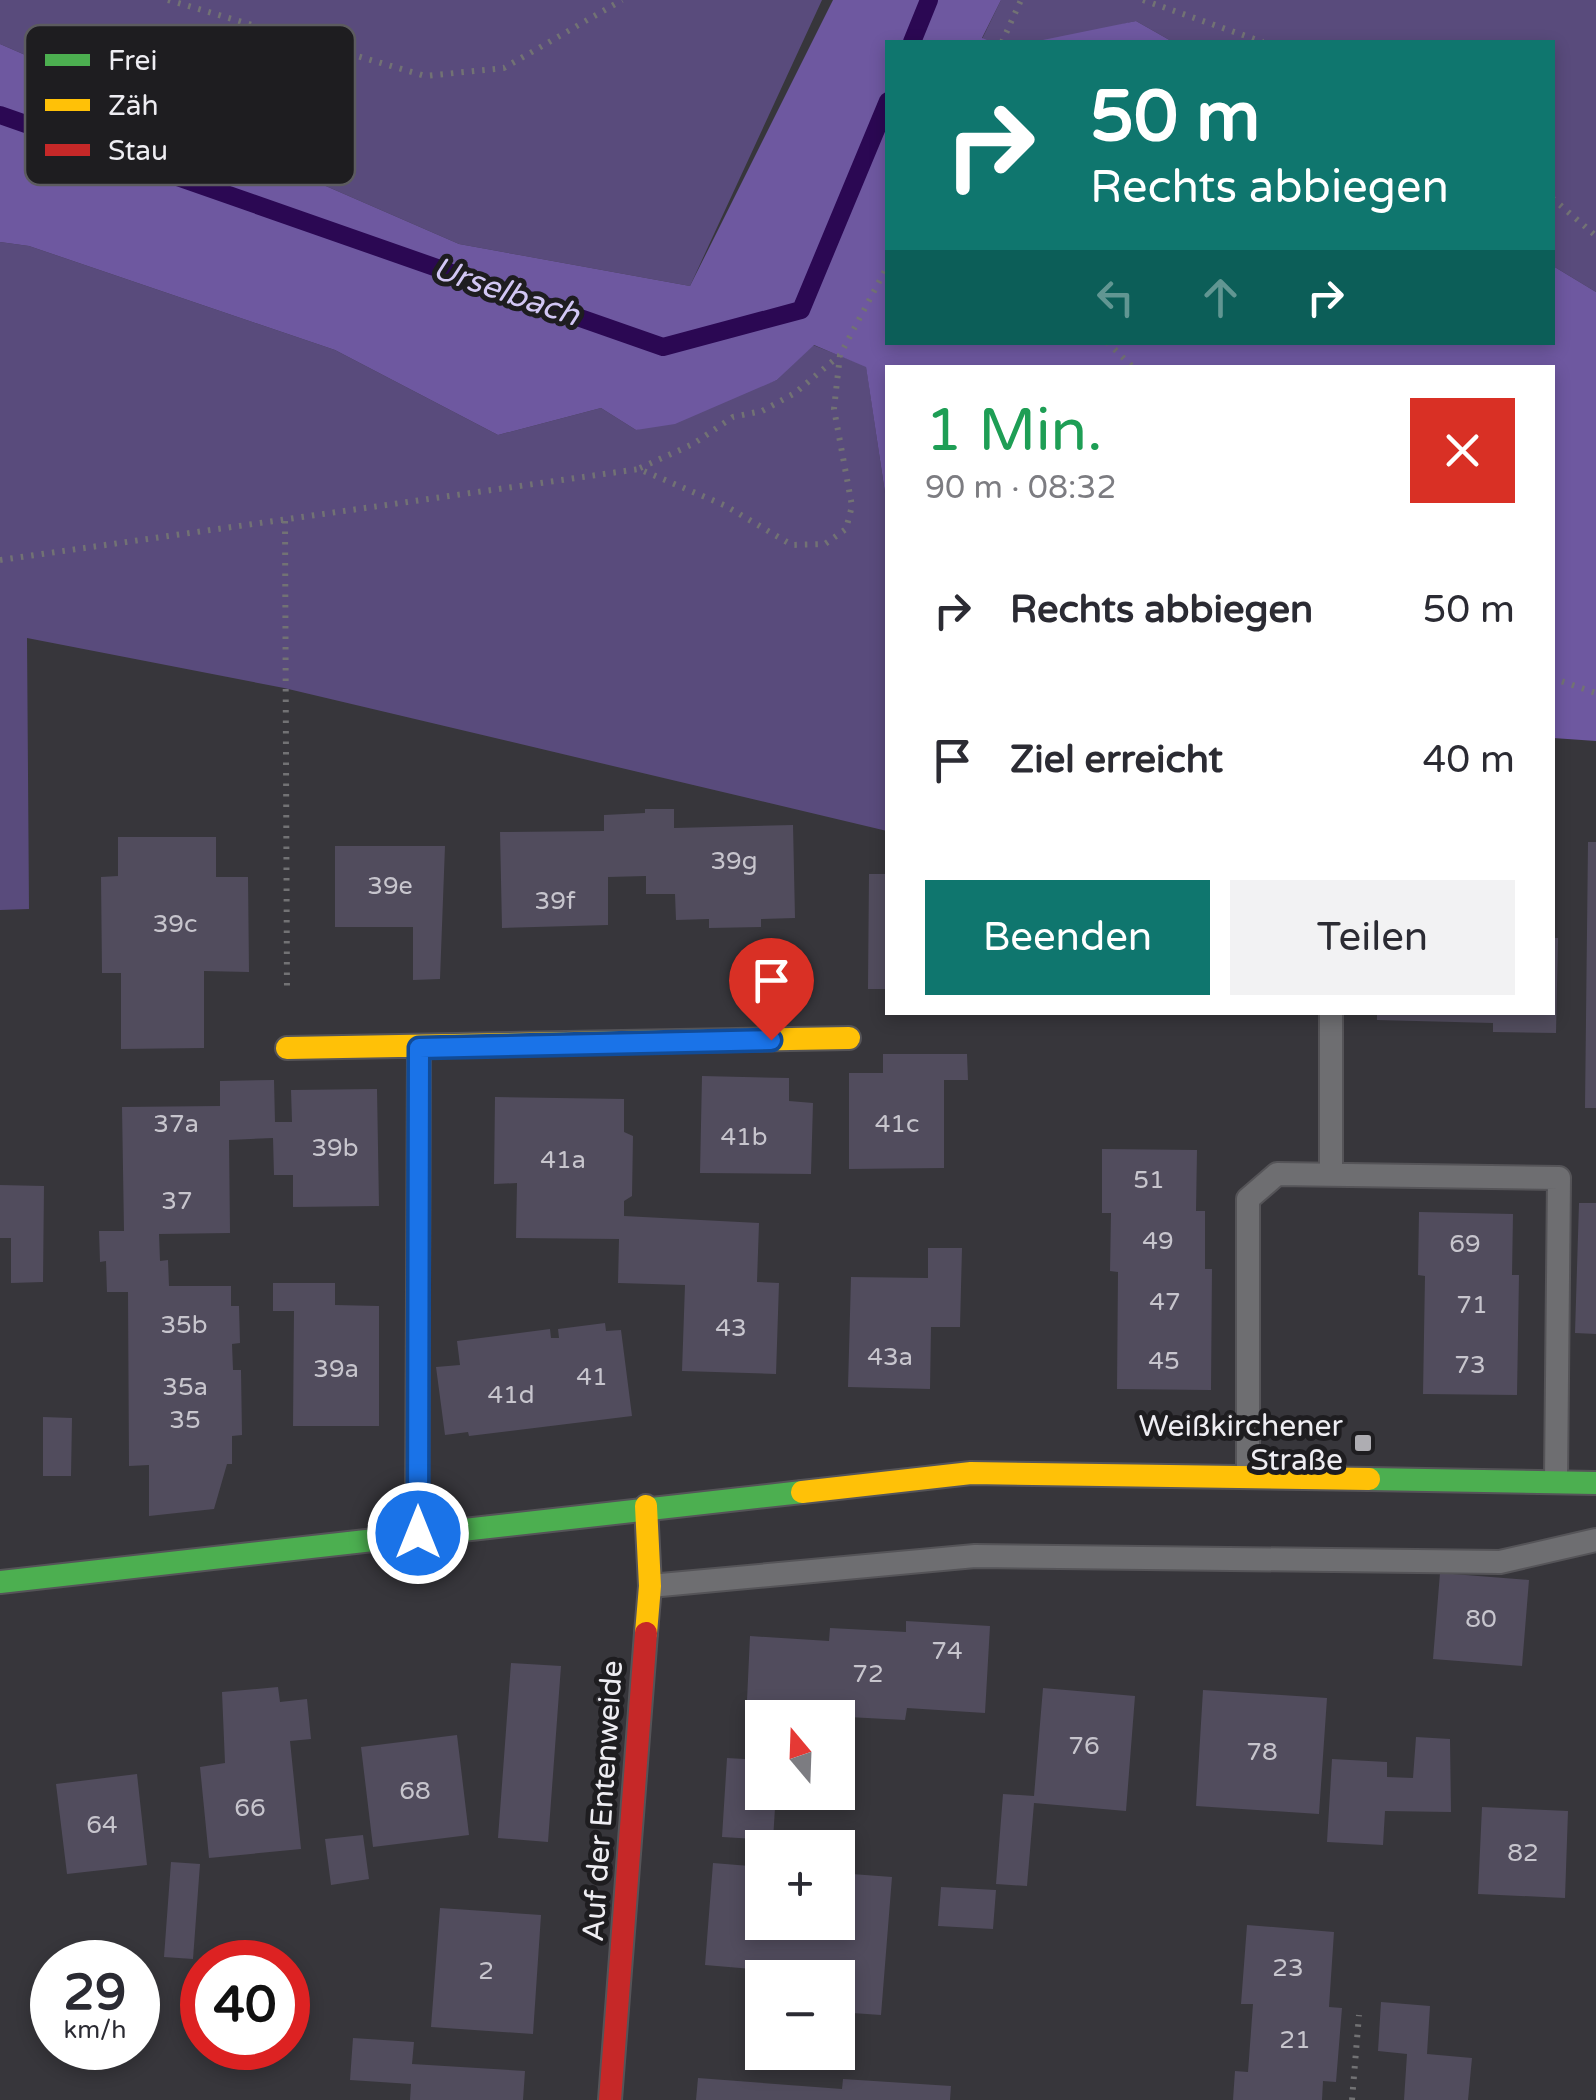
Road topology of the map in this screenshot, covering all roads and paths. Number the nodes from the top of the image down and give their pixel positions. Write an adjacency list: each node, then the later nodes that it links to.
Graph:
1 (168, 0): 5 (path)
2 (622, 0): 8 (path)
3 (1022, 0): 6 (path)
4 (1143, 0): 7 (path)
5 (253, 25)
6 (1003, 40)
7 (1257, 40)
8 (355, 55)
9 (1555, 201): 10 (path)
10 (1596, 236)
11 (885, 272): 13 (path)
12 (1110, 345): 14 (path)
13 (840, 356): 15 (path); 15 (path)
14 (1131, 365)
15 (639, 469): 16 (path)
16 (285, 522): 17 (path); 22 (path)
17 (0, 560)
18 (1555, 679): 19 (path)
19 (1596, 693)
20 (1331, 1015): 24 (lane)
21 (849, 1038): 23 (street)
22 (287, 1048): 23 (street)
23 (419, 1048): 29 (street)
24 (1332, 1174): 25 (lane); 26 (lane)
25 (1248, 1480): 26 (street); 28 (street)
26 (1556, 1480): 27 (street)
27 (1596, 1483)
28 (646, 1506): 29 (street); 32 (street, Auf der Entenweide)
29 (418, 1533): 31 (street)
30 (1596, 1540): 32 (lane)
31 (0, 1582)
32 (650, 1586): 34 (street, Auf der Entenweide)
33 (1360, 2015): 35 (path)
34 (610, 2100)
35 (1352, 2100)

